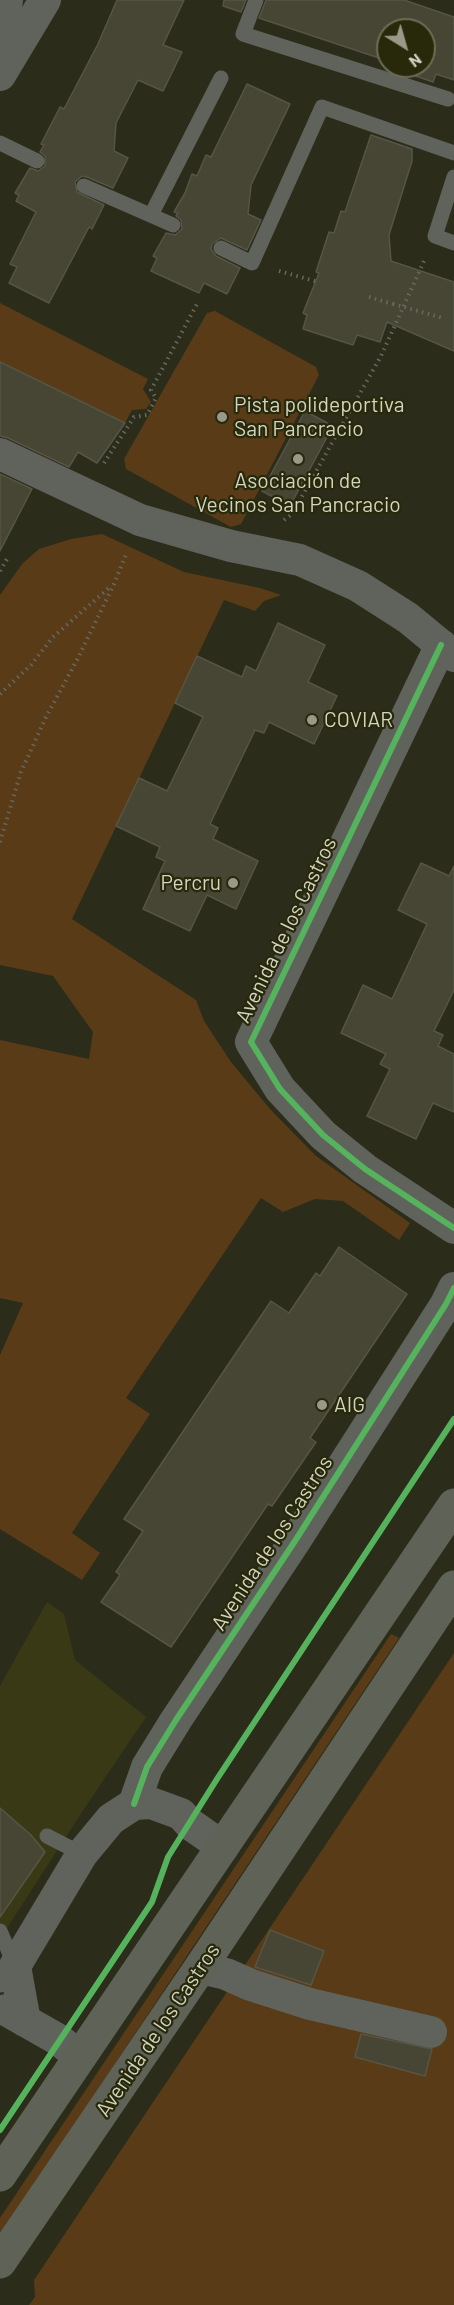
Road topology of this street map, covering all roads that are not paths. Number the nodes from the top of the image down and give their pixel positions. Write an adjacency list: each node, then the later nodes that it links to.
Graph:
1 (7, 0): 4 (street)
2 (45, 0): 5 (street)
3 (256, 0): 7 (lane)
4 (0, 44)
5 (0, 75)
6 (222, 78): 13 (lane)
7 (448, 99)
8 (0, 143): 10 (lane)
9 (454, 153): 16 (lane)
10 (37, 161)
11 (454, 177): 15 (lane)
12 (84, 186): 13 (lane)
13 (151, 215): 14 (lane)
14 (173, 225)
15 (454, 243)
16 (221, 248)
17 (0, 454): 18 (street)
18 (447, 650): 19 (street, Avenida de los Castros)
19 (454, 1228)
20 (451, 1300): 23 (street, Avenida de los Castros)
21 (454, 1505): 25 (main road)
22 (454, 1587): 28 (main road, Avenida de los Castros)
23 (134, 1804): 25 (street); 26 (street)
24 (47, 1836): 26 (lane)
25 (223, 1847): 32 (main road)
26 (82, 1854): 29 (street)
27 (0, 1930): 29 (lane)
28 (200, 1968): 31 (street); 34 (main road, Avenida de los Castros)
29 (7, 1975): 30 (street)
30 (12, 2013): 32 (street)
31 (431, 2032)
32 (80, 2057): 33 (main road)
33 (0, 2175)
34 (0, 2262)

